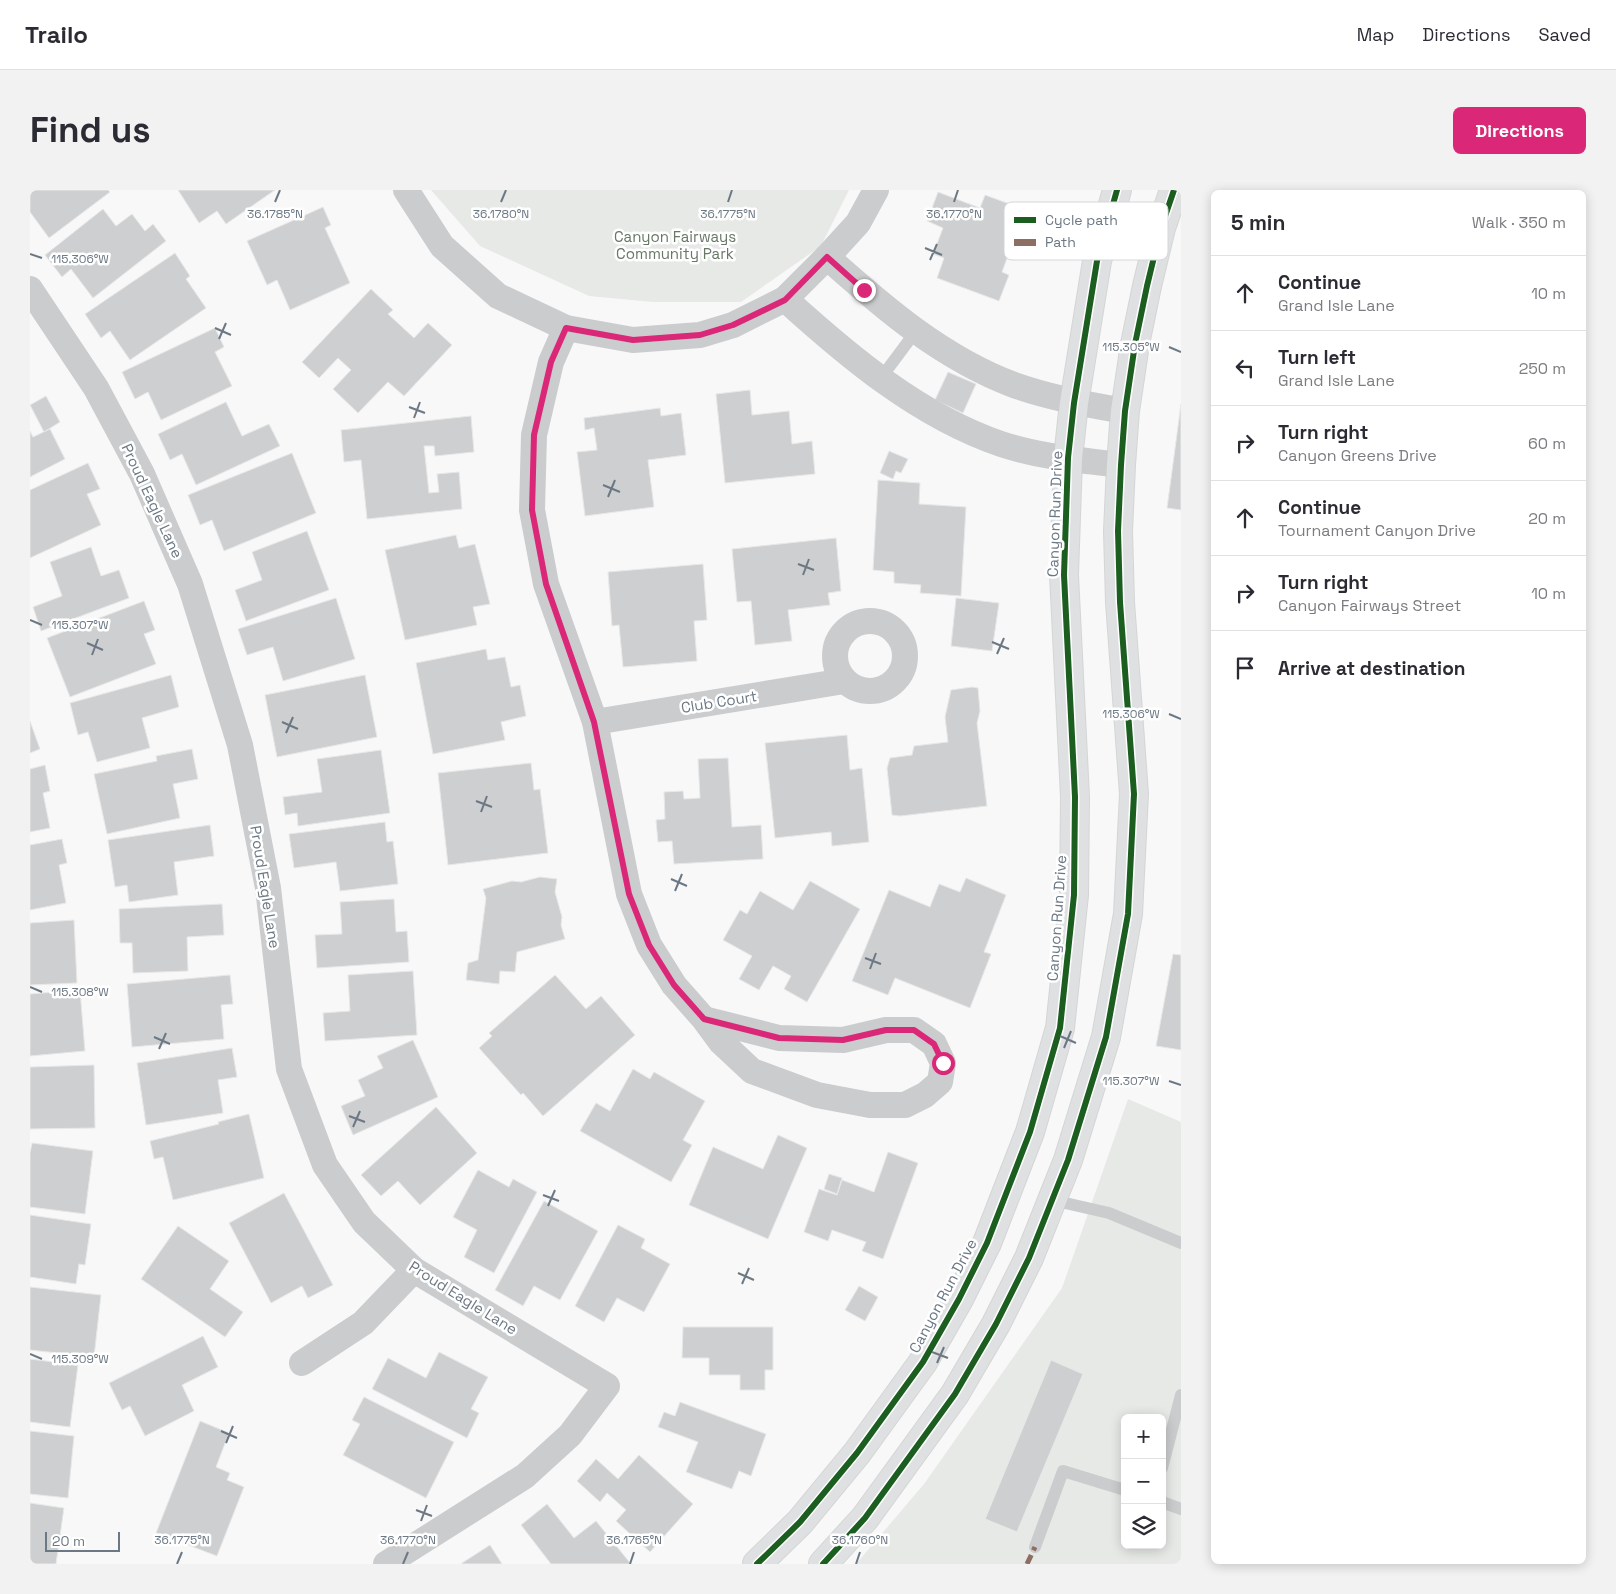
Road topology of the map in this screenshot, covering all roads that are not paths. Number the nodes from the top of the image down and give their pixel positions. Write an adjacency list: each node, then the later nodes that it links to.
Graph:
1 (406, 190): 10 (street)
2 (876, 190): 5 (street)
3 (1174, 190): 4 (street)
4 (1168, 209)
5 (827, 257): 9 (street); 11 (street)
6 (1097, 260): 13 (street, Canyon Run Drive)
7 (1154, 260): 14 (street)
8 (30, 289): 22 (street, Proud Eagle Lane)
9 (785, 300): 10 (street); 12 (street)
10 (566, 328): 18 (street)
11 (916, 331): 12 (lane); 13 (street)
12 (882, 378): 15 (street)
13 (1074, 402): 14 (street); 15 (street, Canyon Run Drive)
14 (1125, 411): 16 (street)
15 (1068, 458): 16 (street); 31 (street, Canyon Run Drive)
16 (1121, 465): 20 (street)
17 (844, 681): 18 (street, Club Court)
18 (594, 722): 19 (street)
19 (704, 1019): 19 (street)
20 (1052, 1200): 21 (lane); 32 (street)
21 (1181, 1243)
22 (414, 1270): 23 (street); 30 (street, Proud Eagle Lane)
23 (302, 1363)
24 (1181, 1395): 25 (lane)
25 (1164, 1459)
26 (1121, 1489): 29 (lane)
27 (1166, 1503): 28 (lane)
28 (1181, 1509)
29 (1035, 1547)
30 (386, 1564)
31 (757, 1564)
32 (823, 1564)

